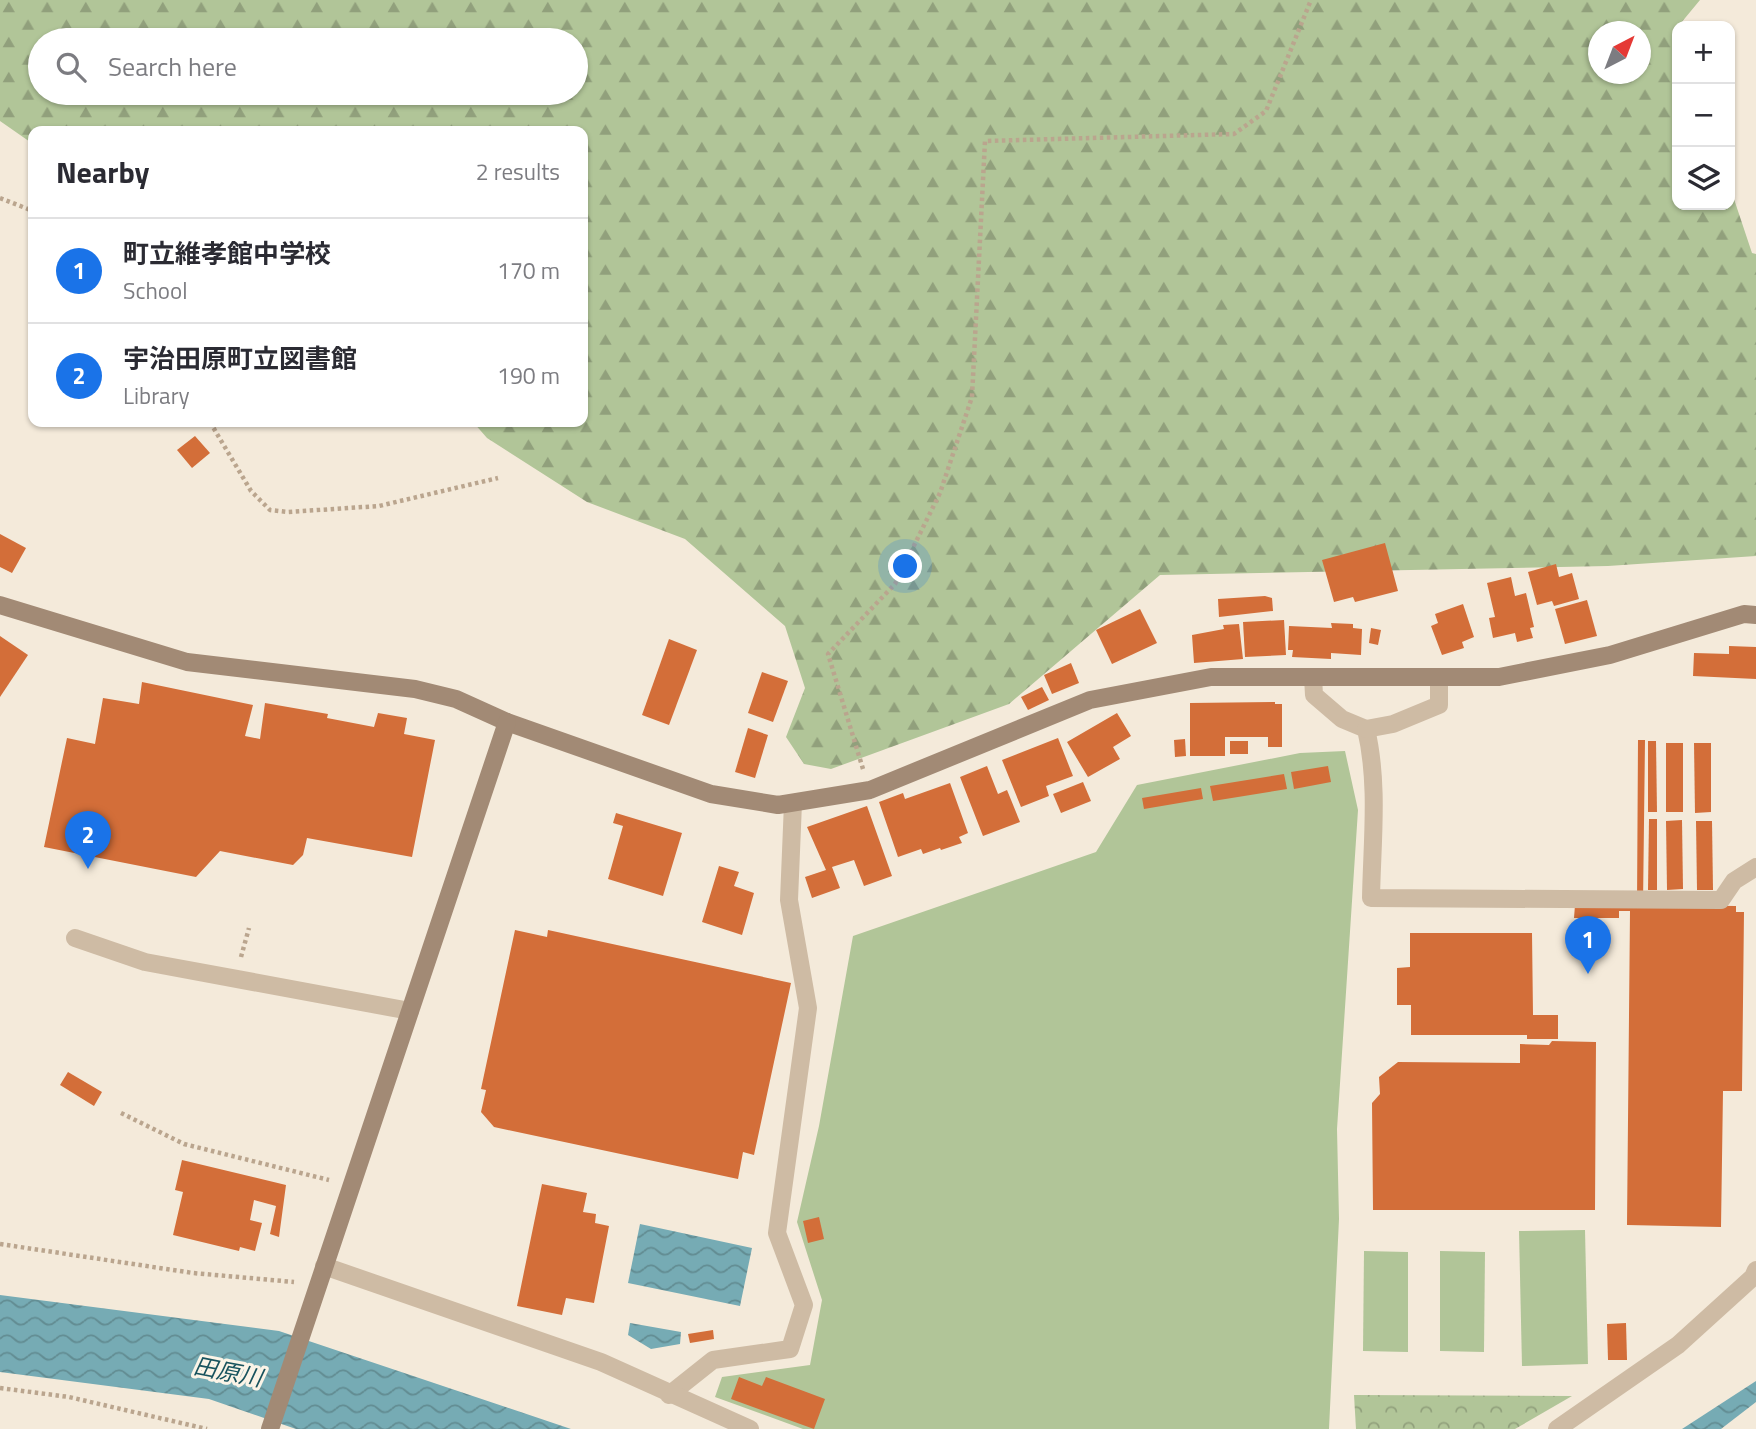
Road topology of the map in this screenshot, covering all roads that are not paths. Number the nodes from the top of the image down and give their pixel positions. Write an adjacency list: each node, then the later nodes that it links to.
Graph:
1 (0, 605): 5 (street)
2 (1756, 615): 4 (street)
3 (1313, 677): 4 (street); 6 (street); 7 (street)
4 (1439, 677): 6 (street)
5 (507, 722): 7 (street); 10 (street)
6 (1366, 729): 8 (street)
7 (793, 803): 13 (street)
8 (1756, 867)
9 (75, 938): 10 (street)
10 (410, 1011): 11 (street)
11 (324, 1266): 13 (street); 14 (street)
12 (1756, 1270): 16 (street)
13 (669, 1395): 15 (street)
14 (270, 1429)
15 (750, 1429)
16 (1558, 1429)

